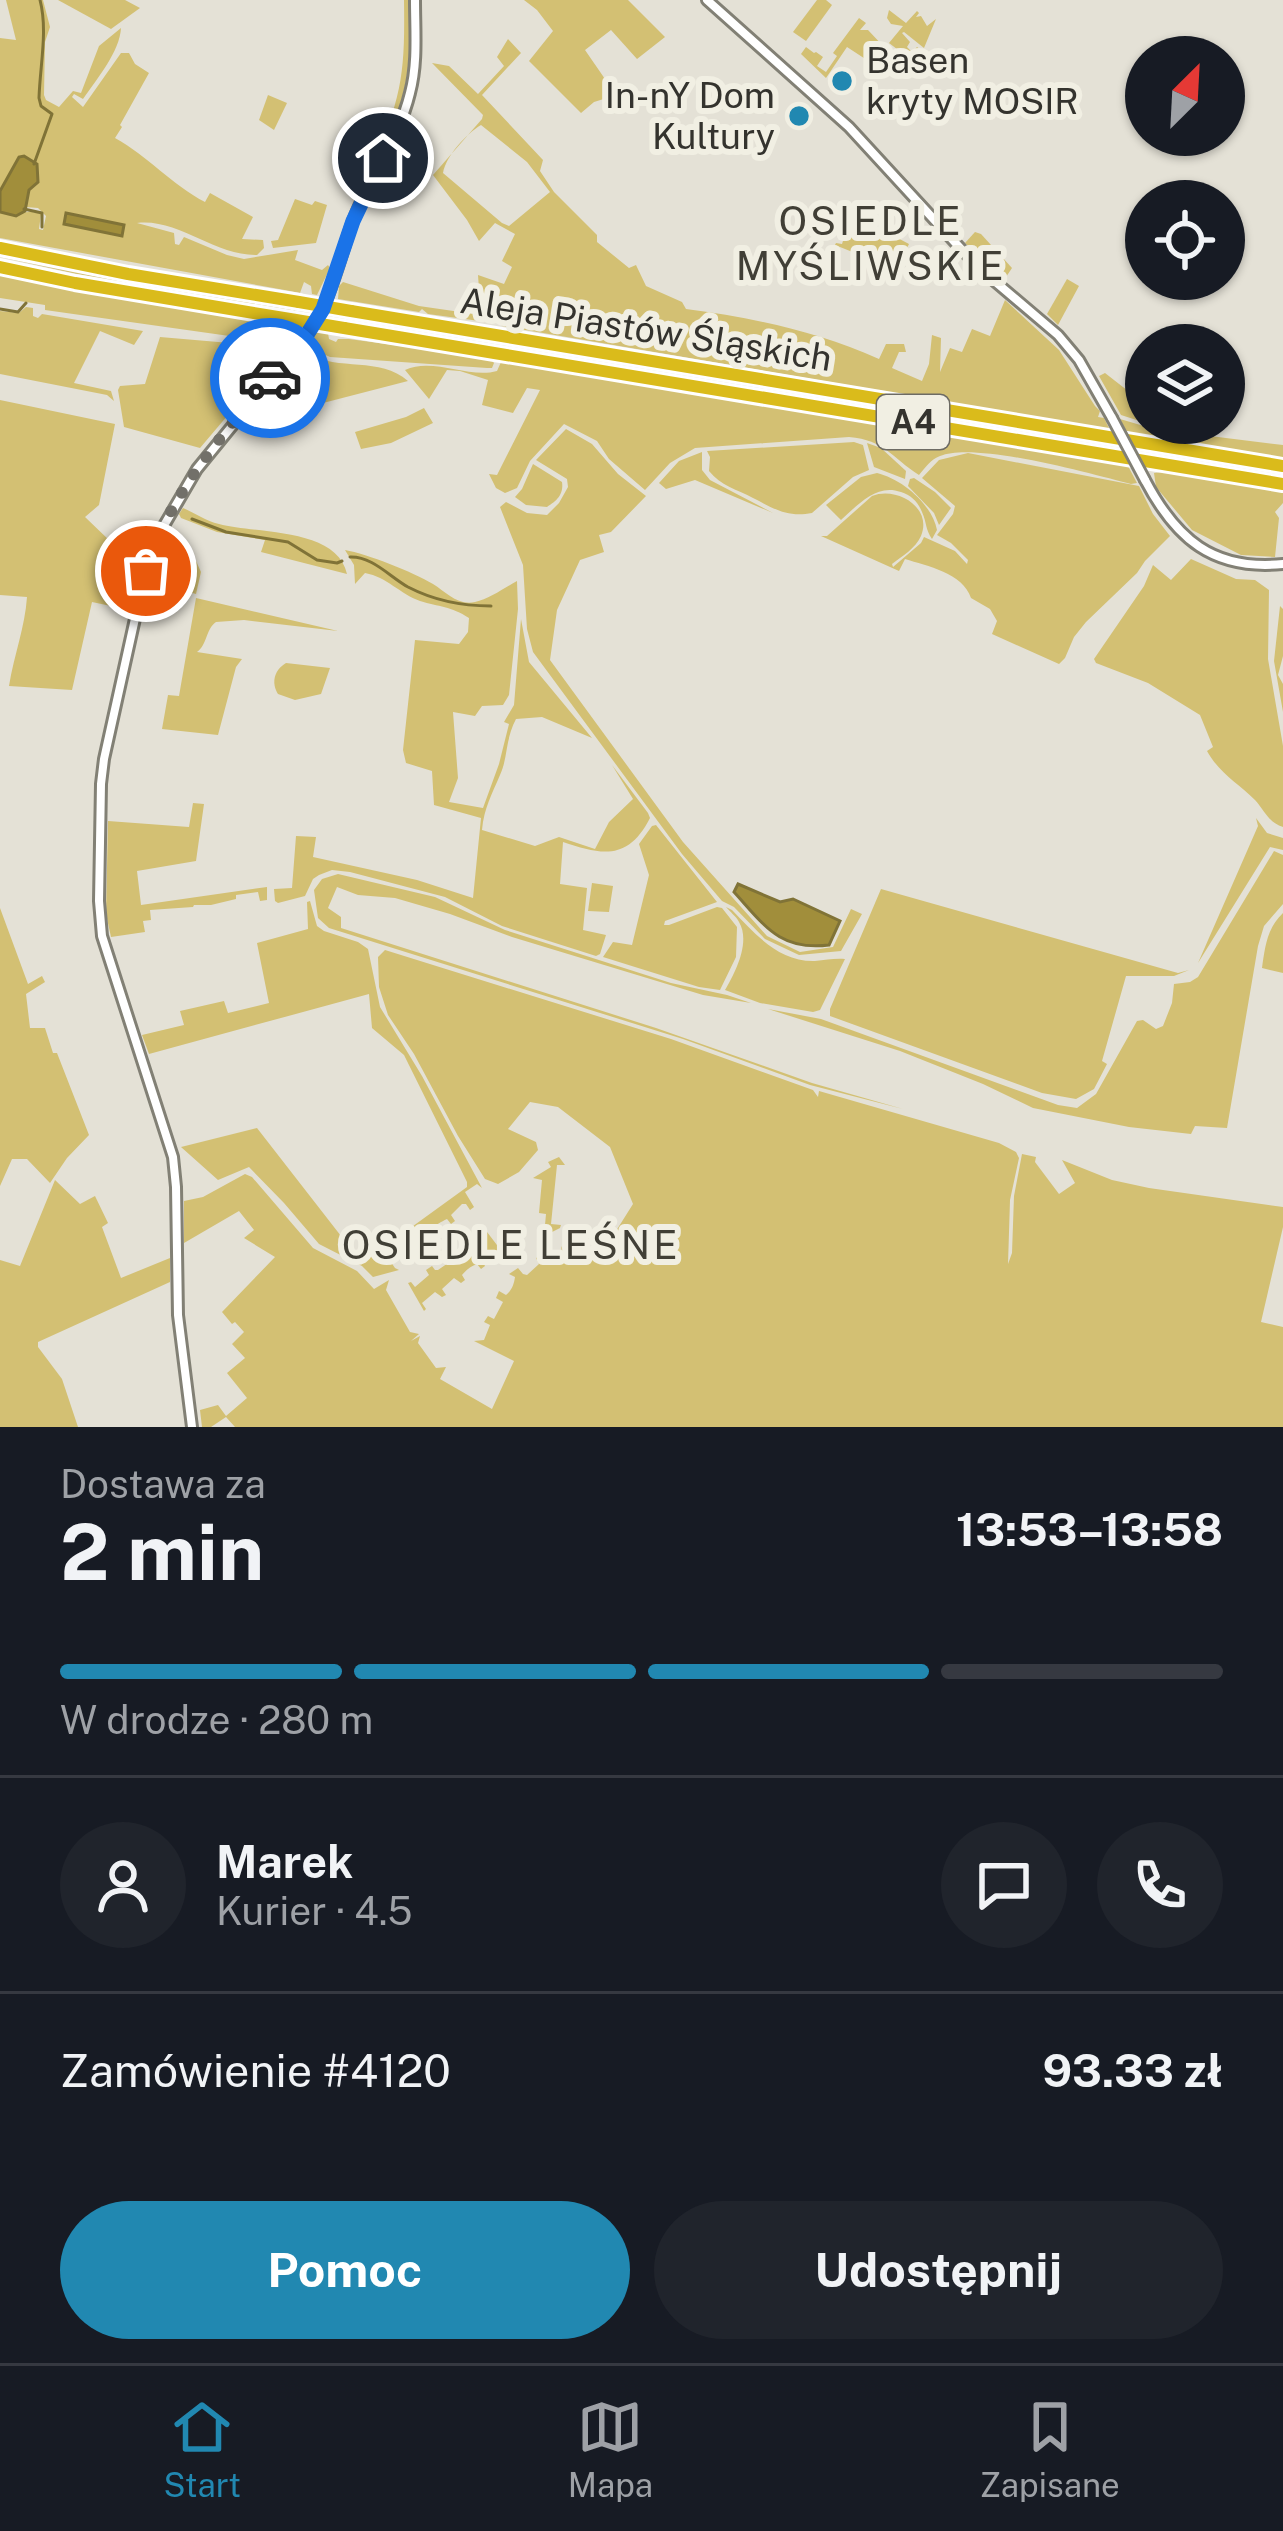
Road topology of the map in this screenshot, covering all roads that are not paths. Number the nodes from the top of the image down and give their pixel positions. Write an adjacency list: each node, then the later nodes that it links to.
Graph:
1 (415, 0): 8 (street)
2 (707, 0): 7 (street, bridge)
3 (0, 248): 5 (highway, Aleja Piastów Śląskich / A4, bridge)
4 (0, 267): 6 (highway, Aleja Piastów Śląskich / A4, bridge)
5 (1283, 466)
6 (1283, 484)
7 (1283, 565)
8 (192, 1427)

